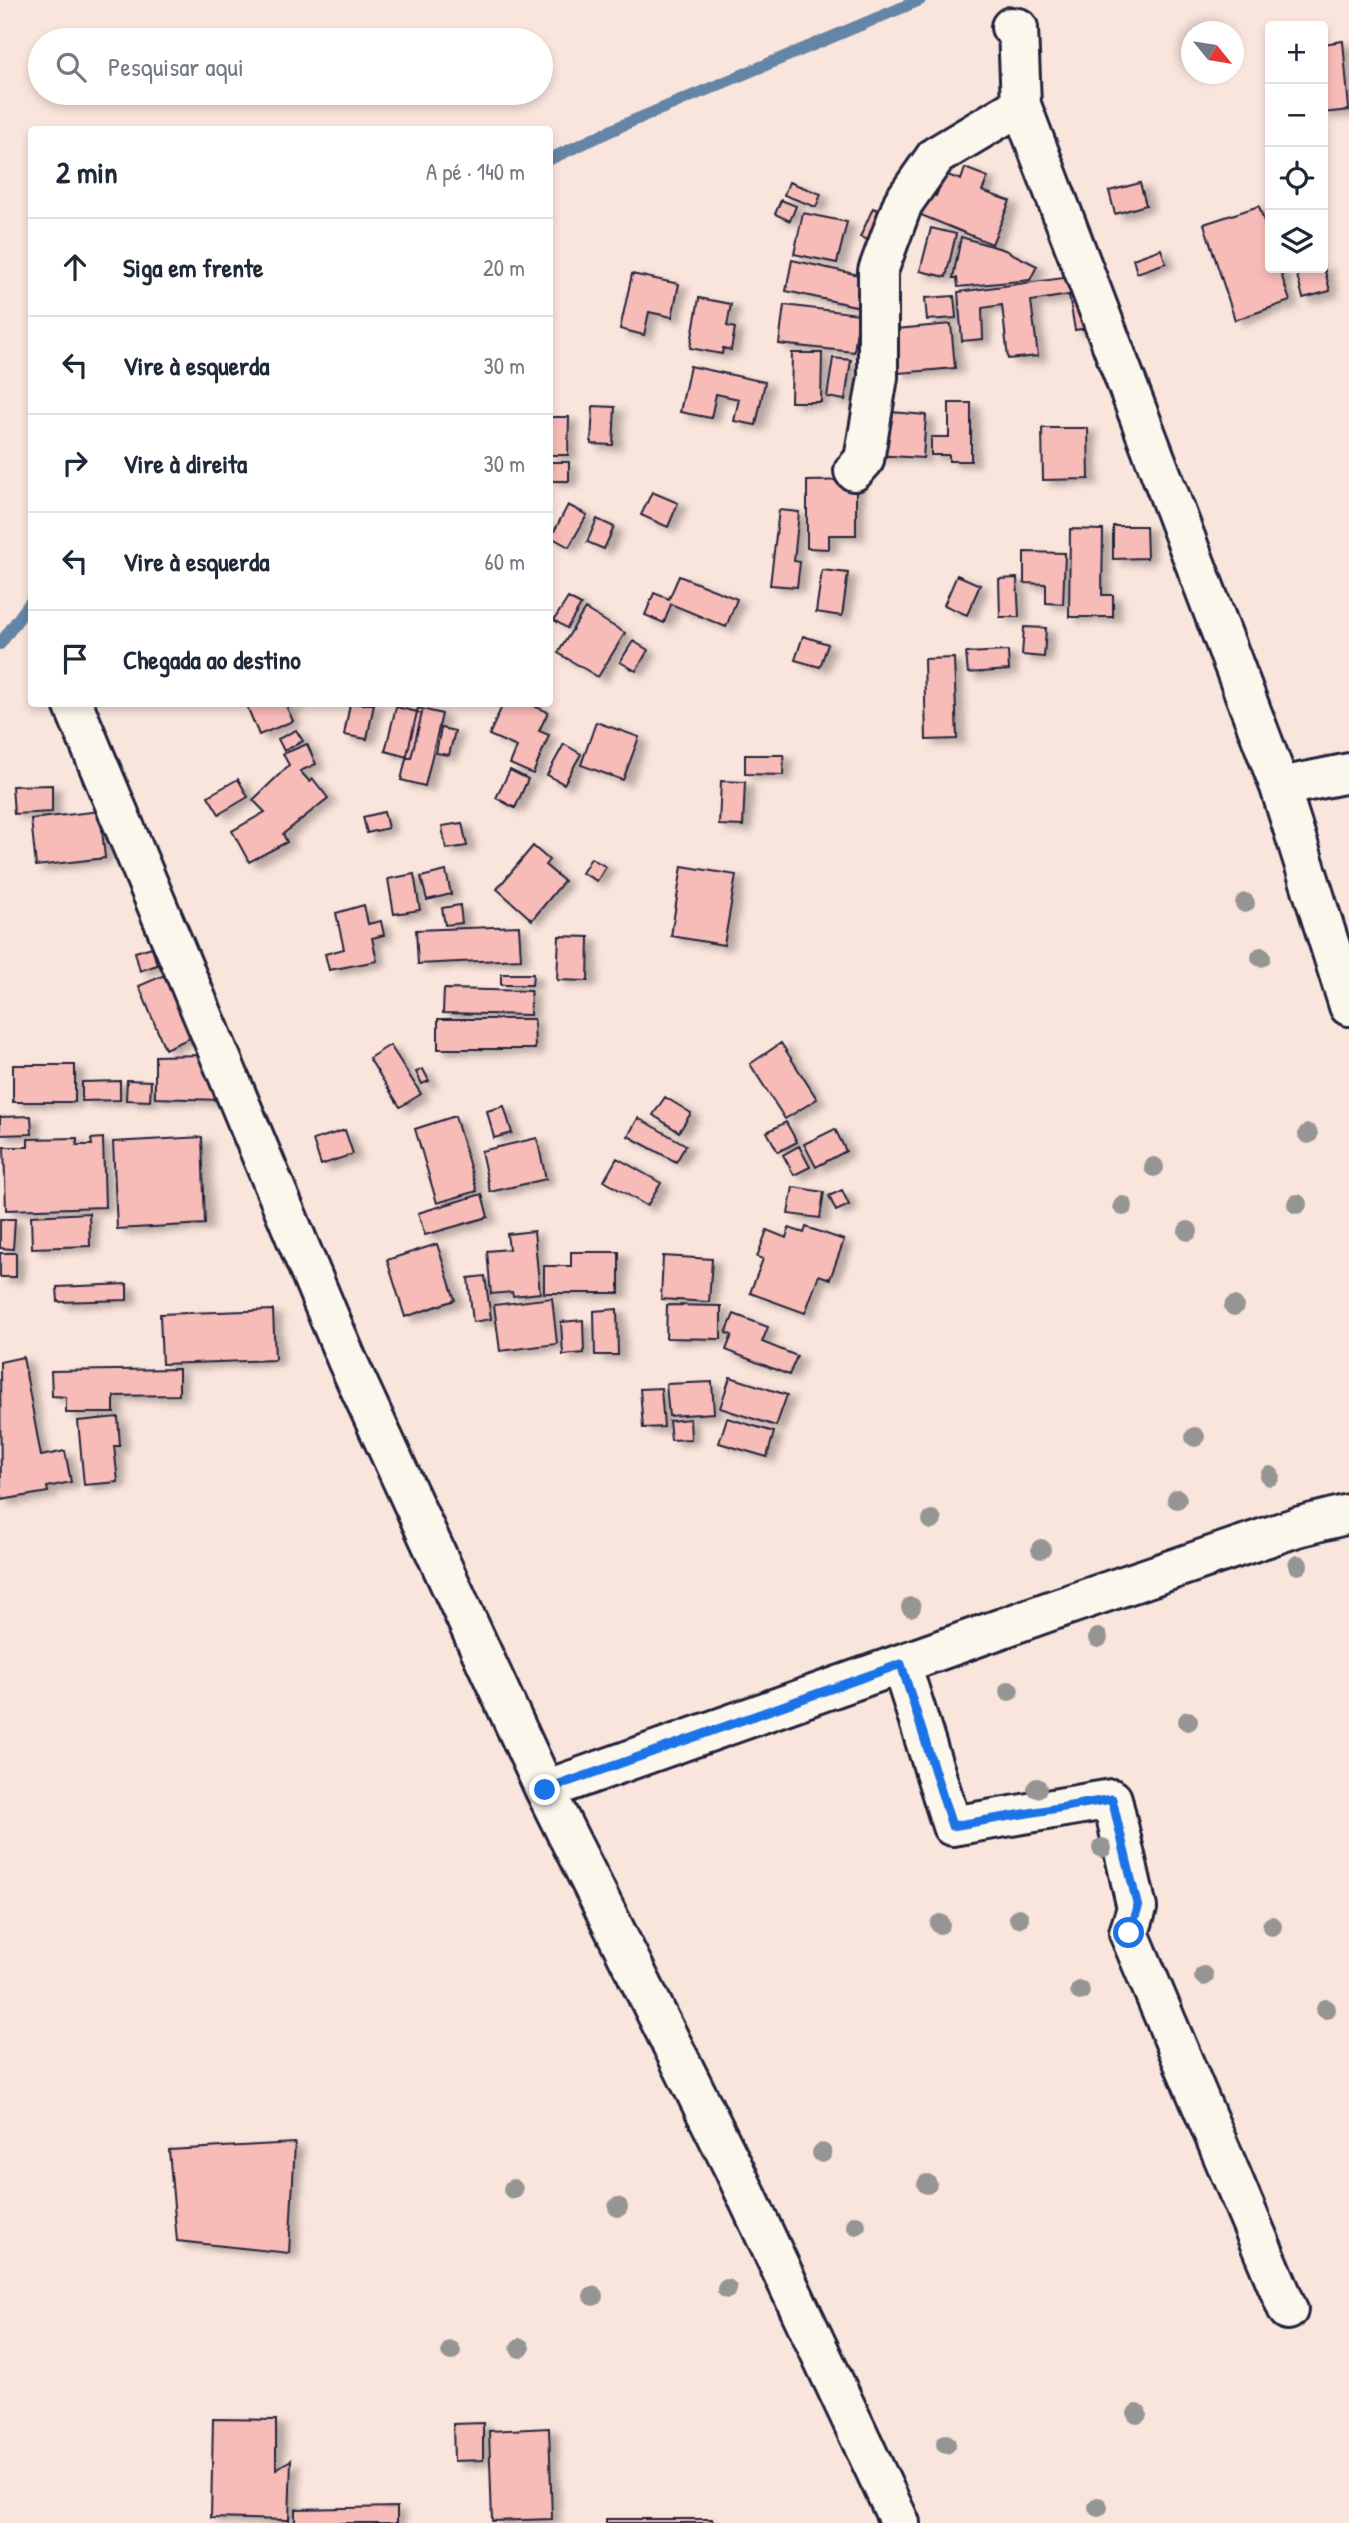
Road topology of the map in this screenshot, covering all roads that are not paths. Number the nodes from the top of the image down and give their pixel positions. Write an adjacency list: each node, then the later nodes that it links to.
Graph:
1 (1011, 27): 2 (street)
2 (1021, 105): 3 (street); 6 (street)
3 (854, 471)
4 (74, 707): 10 (street)
5 (1349, 773): 6 (street)
6 (1280, 788): 7 (street)
7 (1349, 1006)
8 (1349, 1514): 9 (street)
9 (901, 1664): 10 (street); 11 (street)
10 (545, 1790): 12 (street)
11 (1288, 2310)
12 (900, 2523)

